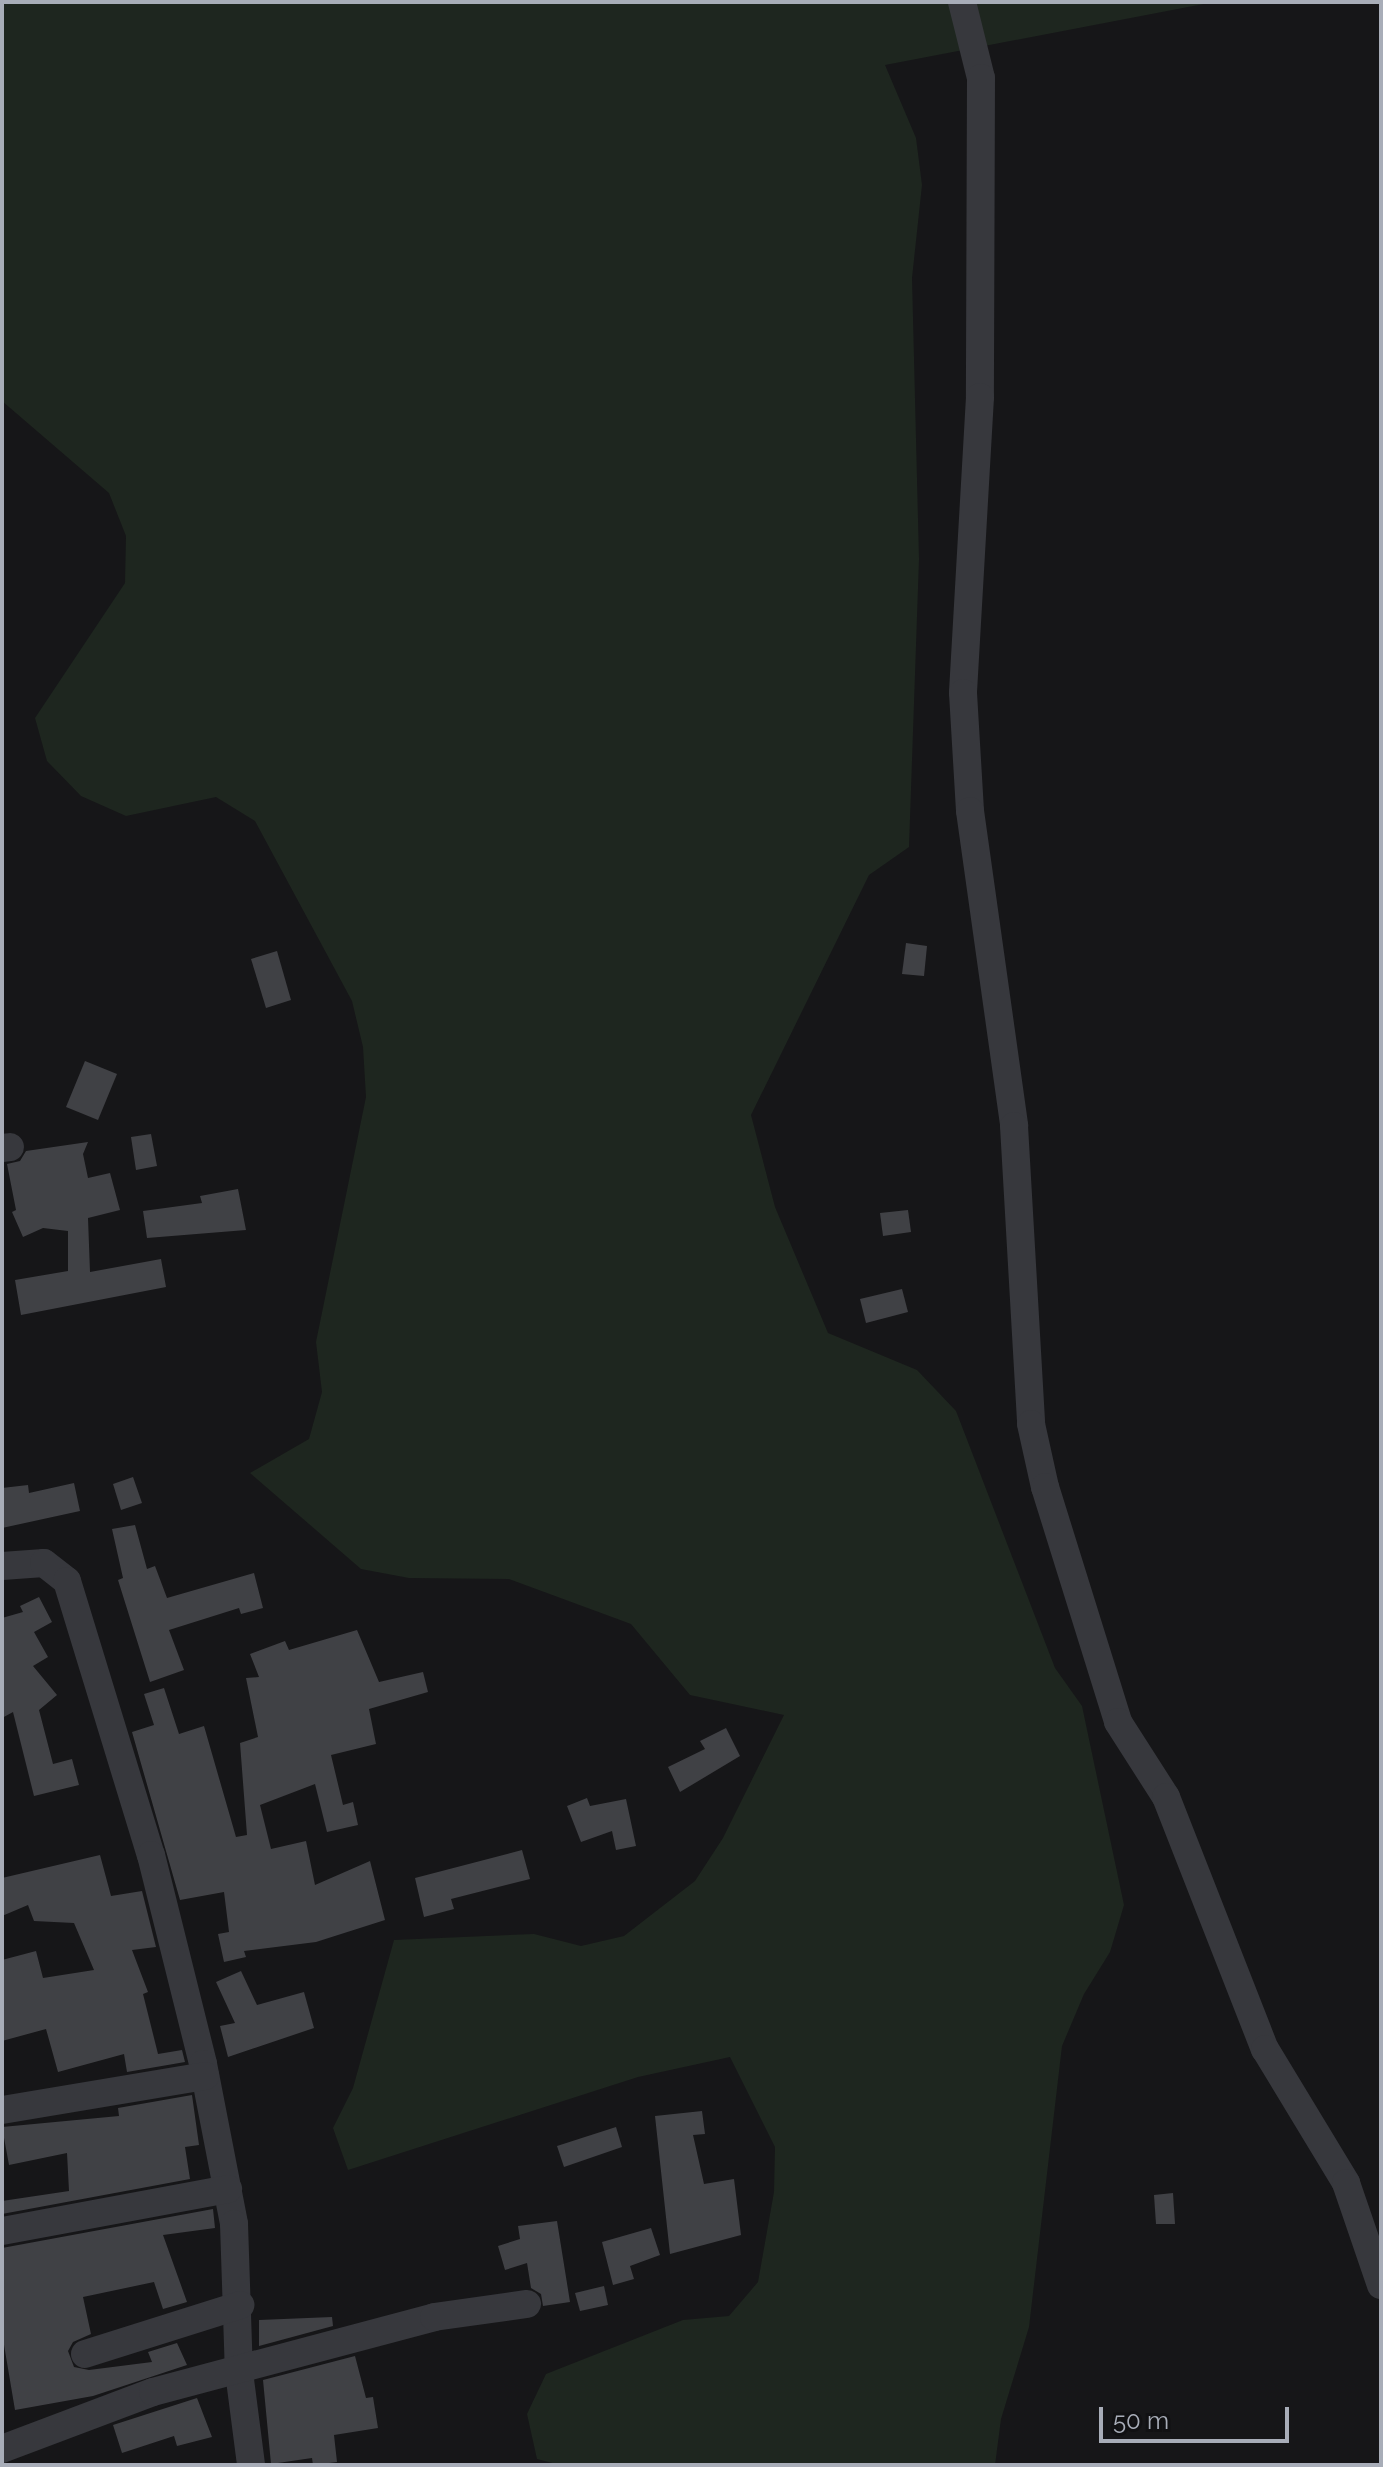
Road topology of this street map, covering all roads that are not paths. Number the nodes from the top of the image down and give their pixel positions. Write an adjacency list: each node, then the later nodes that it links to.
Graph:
1 (962, 2): 7 (street)
2 (2, 1566): 3 (street)
3 (205, 2076): 4 (street); 5 (street)
4 (2, 2110)
5 (228, 2189): 6 (street); 9 (street)
6 (2, 2231)
7 (1381, 2285)
8 (527, 2304): 11 (street)
9 (240, 2305): 10 (street); 11 (street)
10 (85, 2354)
11 (239, 2372): 12 (street); 13 (street)
12 (2, 2449)
13 (251, 2465)

